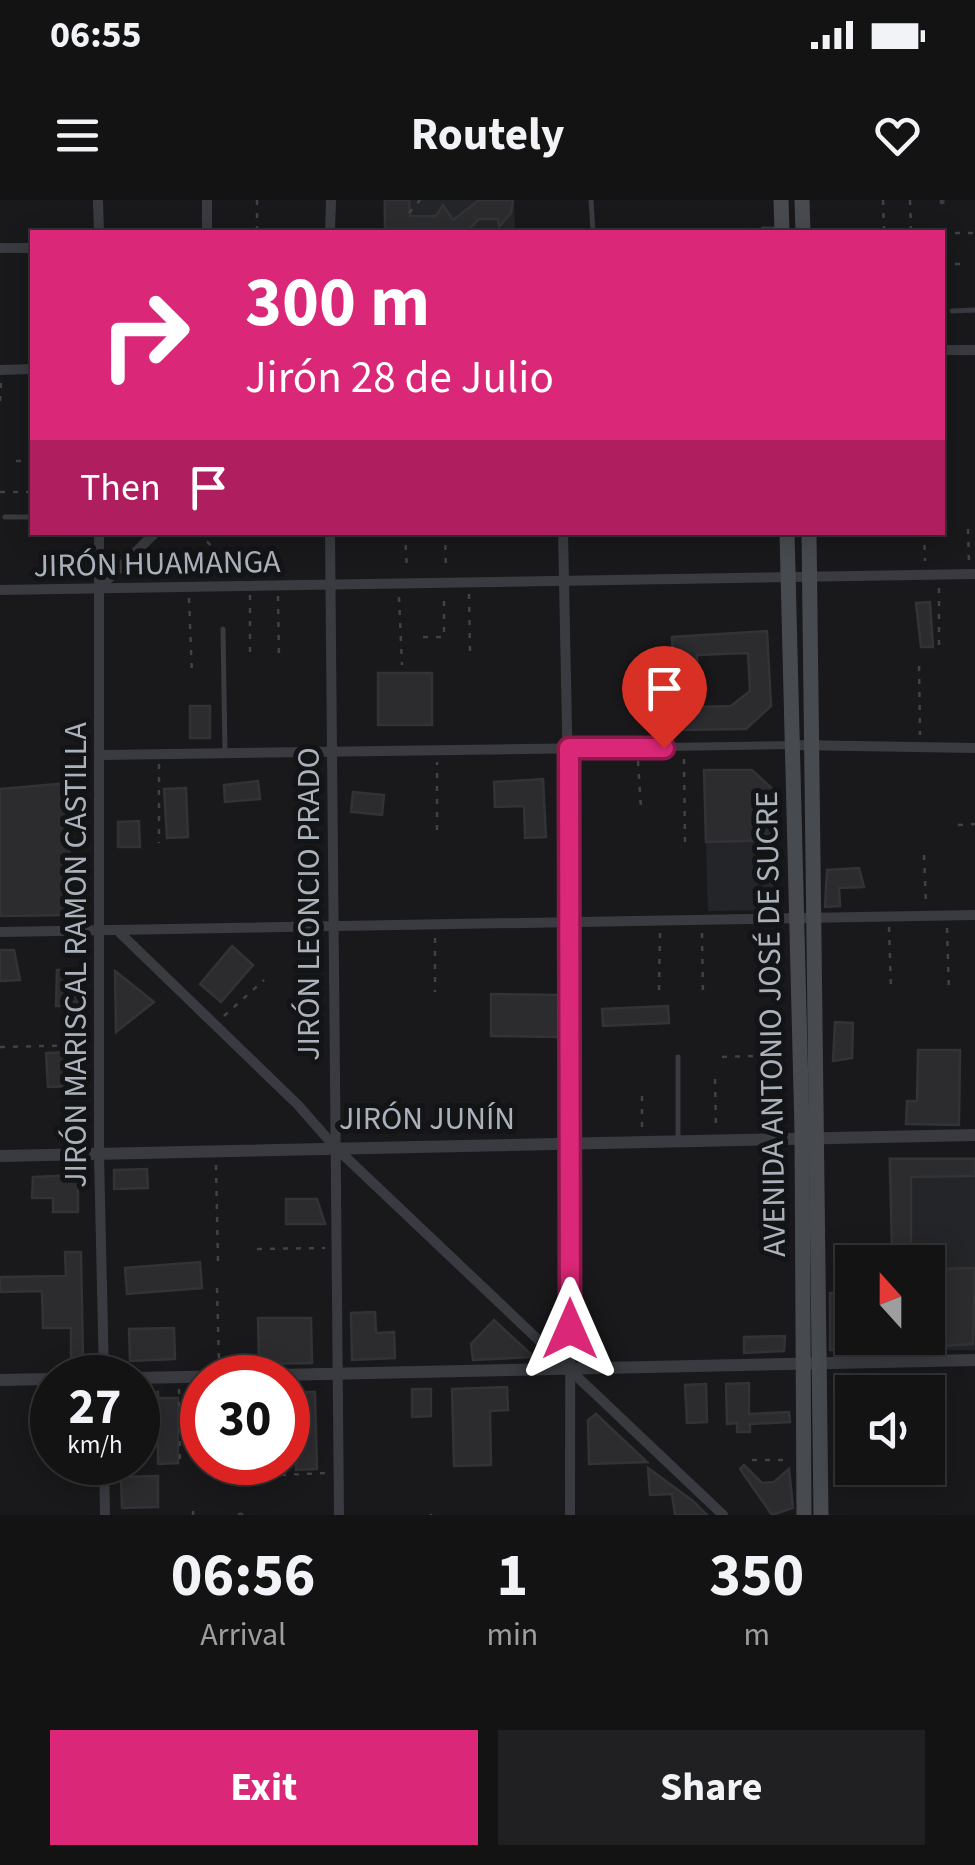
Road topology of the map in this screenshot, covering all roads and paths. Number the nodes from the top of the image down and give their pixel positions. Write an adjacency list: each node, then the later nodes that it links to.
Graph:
1 (98, 200): 13 (street)
2 (207, 200): 14 (street)
3 (257, 200): 15 (path)
4 (331, 200): 16 (street)
5 (420, 200): 11 (path)
6 (591, 200): 17 (lane)
7 (782, 200): 20 (main road)
8 (802, 200): 21 (main road)
9 (883, 200): 22 (path)
10 (910, 200): 23 (path)
11 (408, 212)
12 (762, 229): 18 (path); 19 (lane)
13 (100, 230)
14 (208, 230)
15 (257, 230)
16 (330, 230)
17 (593, 230)
18 (704, 230)
19 (772, 230)
20 (782, 230)
21 (803, 230)
22 (884, 230)
23 (911, 230)
24 (945, 232): 25 (path)
25 (975, 232)
26 (0, 248): 27 (street)
27 (30, 248)
28 (945, 264): 29 (path)
29 (968, 264)
30 (975, 310): 31 (lane)
31 (952, 311)
32 (945, 350): 33 (street)
33 (975, 350)
34 (1, 370): 35 (street); 36 (path)
35 (30, 370)
36 (0, 401)
37 (16, 462): 38 (path)
38 (30, 462)
39 (0, 492): 40 (path)
40 (30, 492)
41 (4, 517): 42 (lane)
42 (30, 518)
43 (968, 529): 59 (path)
44 (99, 535): 70 (street, JIRÓN MARISCAL RAMON CASTILLA)
45 (153, 535): 70 (street)
46 (201, 535): 56 (path)
47 (241, 535): 55 (path)
48 (330, 535): 66 (street, JIRÓN LEONCIO PRADO)
49 (405, 535): 65 (path)
50 (445, 535): 64 (path)
51 (564, 535): 62 (street)
52 (788, 535): 61 (main road, AVENIDA ANTONIO JOSÉ DE SUCRE)
53 (809, 535): 60 (main road, AVENIDA ANTONIO JOSÉ DE SUCRE)
54 (924, 535): 57 (path)
55 (246, 541)
56 (218, 553)
57 (926, 574): 58 (street, JIRÓN HUAMANGA); 60 (street, JIRÓN HUAMANGA)
58 (939, 574): 59 (street, JIRÓN HUAMANGA); 74 (path)
59 (972, 574)
60 (810, 576): 61 (street, JIRÓN HUAMANGA); 82 (main road, AVENIDA ANTONIO JOSÉ DE SUCRE)
61 (788, 577): 62 (street, JIRÓN HUAMANGA); 81 (main road, AVENIDA ANTONIO JOSÉ DE SUCRE)
62 (565, 580): 63 (street, JIRÓN HUAMANGA); 84 (street)
63 (468, 582): 64 (street, JIRÓN HUAMANGA); 75 (path)
64 (445, 583): 65 (street, JIRÓN HUAMANGA); 73 (path)
65 (403, 584): 66 (street, JIRÓN HUAMANGA); 78 (path)
66 (331, 585): 68 (street, JIRÓN HUAMANGA); 93 (street, JIRÓN LEONCIO PRADO)
67 (250, 586): 68 (street, JIRÓN HUAMANGA); 69 (street, JIRÓN HUAMANGA); 76 (path)
68 (278, 586): 77 (path)
69 (188, 587): 70 (street, JIRÓN HUAMANGA); 80 (path)
70 (99, 589): 71 (street, JIRÓN HUAMANGA); 90 (street, JIRÓN MARISCAL RAMON CASTILLA)
71 (0, 590)
72 (223, 630): 92 (lane)
73 (423, 638)
74 (939, 647)
75 (470, 652)
76 (250, 659)
77 (279, 660)
78 (402, 665)
79 (919, 666): 87 (path)
80 (192, 676)
81 (792, 745): 82 (street); 83 (street); 106 (main road, AVENIDA ANTONIO JOSÉ DE SUCRE)
82 (812, 745): 87 (street); 105 (main road, AVENIDA ANTONIO JOSÉ DE SUCRE)
83 (684, 747): 86 (street); 99 (path)
84 (569, 748): 85 (street); 89 (street); 110 (street)
85 (637, 748): 86 (street); 94 (path)
86 (664, 748)
87 (920, 748): 88 (street)
88 (975, 748)
89 (438, 752): 93 (street); 97 (path)
90 (102, 755): 91 (street); 112 (street, JIRÓN MARISCAL RAMON CASTILLA)
91 (159, 755): 92 (street); 98 (path)
92 (225, 755): 93 (street)
93 (332, 755): 111 (street, JIRÓN LEONCIO PRADO)
94 (641, 810)
95 (975, 824): 96 (path)
96 (958, 825)
97 (437, 830)
98 (159, 842)
99 (686, 843)
100 (924, 855): 102 (path)
101 (975, 915): 103 (street)
102 (926, 916): 103 (street); 104 (street)
103 (947, 916): 119 (path)
104 (889, 917): 105 (street); 117 (path)
105 (815, 919): 106 (street); 130 (main road, AVENIDA ANTONIO JOSÉ DE SUCRE)
106 (796, 920): 107 (street); 124 (main road, AVENIDA ANTONIO JOSÉ DE SUCRE)
107 (702, 922): 108 (street); 120 (path)
108 (660, 923): 110 (street); 116 (path)
109 (434, 924): 110 (street); 111 (street); 118 (path)
110 (572, 925): 134 (street)
111 (333, 927): 113 (street); 135 (street, JIRÓN LEONCIO PRADO)
112 (99, 931): 113 (street); 114 (street); 122 (street, JIRÓN MARISCAL RAMON CASTILLA)
113 (118, 931): 121 (street)
114 (0, 932)
115 (264, 980): 121 (path)
116 (659, 990)
117 (891, 990)
118 (435, 992)
119 (948, 992)
120 (703, 997)
121 (214, 1024): 135 (street)
122 (102, 1044): 123 (path); 137 (street, JIRÓN MARISCAL RAMON CASTILLA)
123 (0, 1047)
124 (800, 1054): 126 (path); 130 (main road, AVENIDA ANTONIO JOSÉ DE SUCRE)
125 (678, 1056): 132 (lane)
126 (722, 1057)
127 (715, 1079): 131 (path)
128 (642, 1089): 133 (path)
129 (975, 1135): 130 (street, JIRÓN JUNÍN)
130 (810, 1140): 131 (street, JIRÓN JUNÍN); 146 (main road, AVENIDA ANTONIO JOSÉ DE SUCRE)
131 (717, 1142): 132 (street, JIRÓN JUNÍN)
132 (678, 1143): 133 (street, JIRÓN JUNÍN)
133 (642, 1144): 134 (street, JIRÓN JUNÍN)
134 (571, 1145): 135 (street, JIRÓN JUNÍN); 147 (street)
135 (334, 1146): 136 (street, JIRÓN JUNÍN); 139 (street, JIRÓN LEONCIO PRADO); 147 (street)
136 (215, 1150): 137 (street, JIRÓN JUNÍN); 141 (path)
137 (99, 1154): 138 (street, JIRÓN JUNÍN); 143 (street, JIRÓN MARISCAL RAMON CASTILLA)
138 (0, 1156)
139 (335, 1248): 140 (path); 149 (street, JIRÓN LEONCIO PRADO)
140 (257, 1249)
141 (218, 1264)
142 (217, 1288): 144 (path)
143 (103, 1355)
144 (219, 1355)
145 (975, 1360): 146 (street)
146 (811, 1363): 147 (street); 155 (main road, AVENIDA ANTONIO JOSÉ DE SUCRE); 165 (main road, AVENIDA ANTONIO JOSÉ DE SUCRE)
147 (570, 1366): 149 (street); 162 (street); 163 (street)
148 (310, 1375): 149 (street)
149 (338, 1375): 157 (street, JIRÓN LEONCIO PRADO)
150 (160, 1377): 151 (street)
151 (179, 1377): 156 (path)
152 (30, 1379): 153 (street)
153 (0, 1380)
154 (752, 1460): 155 (path)
155 (803, 1460): 164 (main road, AVENIDA ANTONIO JOSÉ DE SUCRE)
156 (180, 1462)
157 (339, 1474): 158 (path); 161 (street, JIRÓN LEONCIO PRADO)
158 (310, 1475)
159 (104, 1485): 160 (street)
160 (104, 1515)
161 (339, 1515)
162 (570, 1515)
163 (723, 1515)
164 (804, 1515)
165 (821, 1515)

